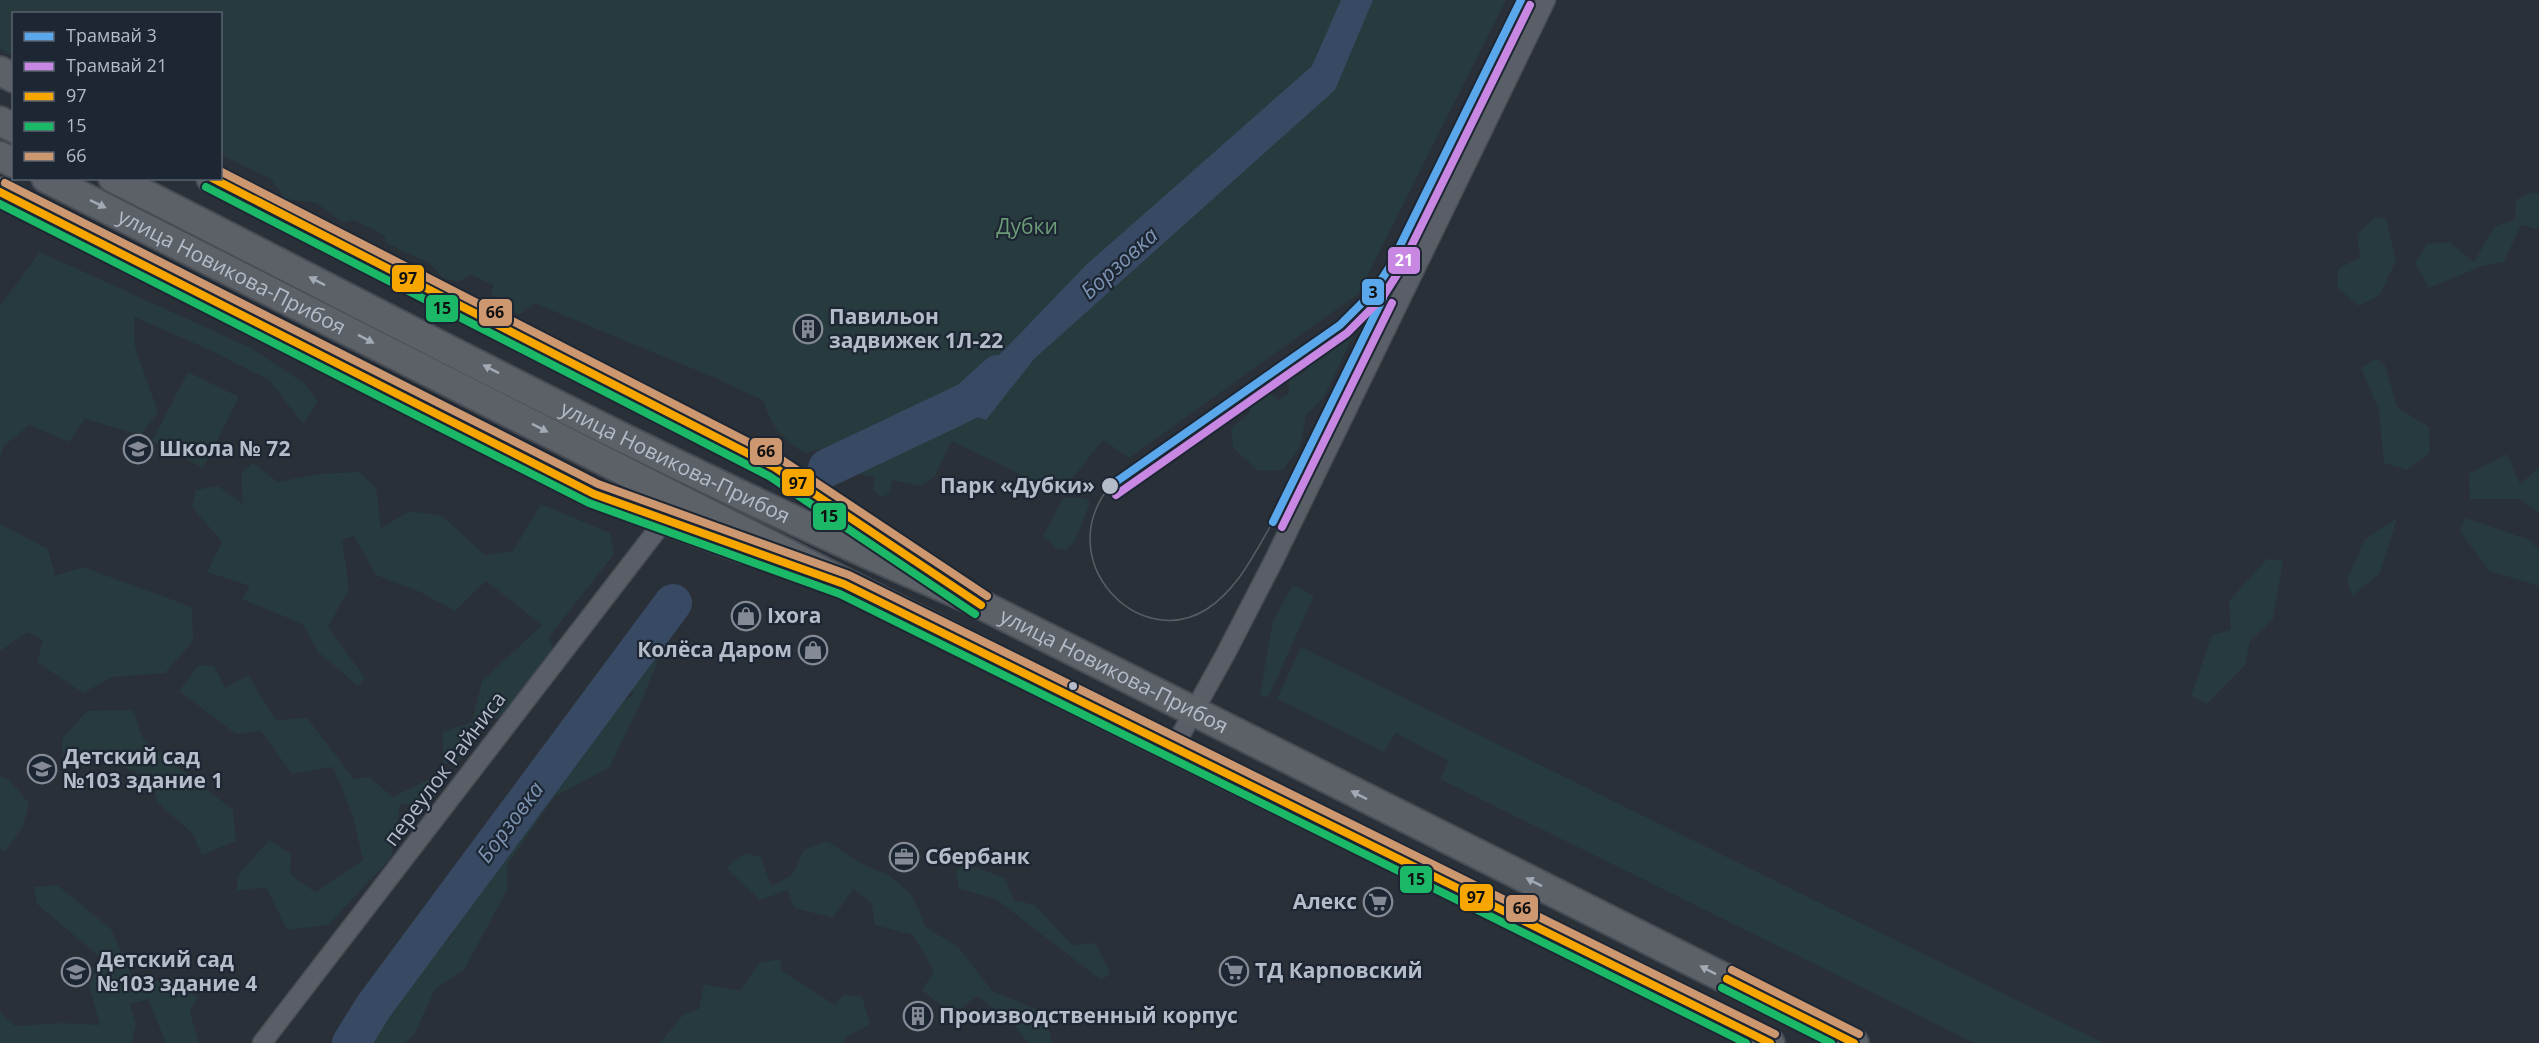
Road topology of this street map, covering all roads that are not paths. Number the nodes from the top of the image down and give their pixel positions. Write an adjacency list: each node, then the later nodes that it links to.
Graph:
1 (1546, 0): 9 (street)
2 (50, 180): 7 (main road, улица Новикова-Прибоя, one-way to 7)
3 (118, 180): 8 (main road, улица Новикова-Прибоя, one-way to 3)
4 (215, 180): 8 (main road)
5 (0, 192): 6 (main road)
6 (664, 521): 7 (main road); 11 (street, переулок Райниса)
7 (844, 584): 10 (main road, улица Новикова-Прибоя)
8 (966, 597): 9 (main road, улица Новикова-Прибоя)
9 (1193, 711): 10 (street); 13 (main road, улица Новикова-Прибоя, one-way to 9)
10 (1174, 747): 12 (main road, улица Новикова-Прибоя)
11 (262, 1043)
12 (1770, 1043)
13 (1854, 1043)

